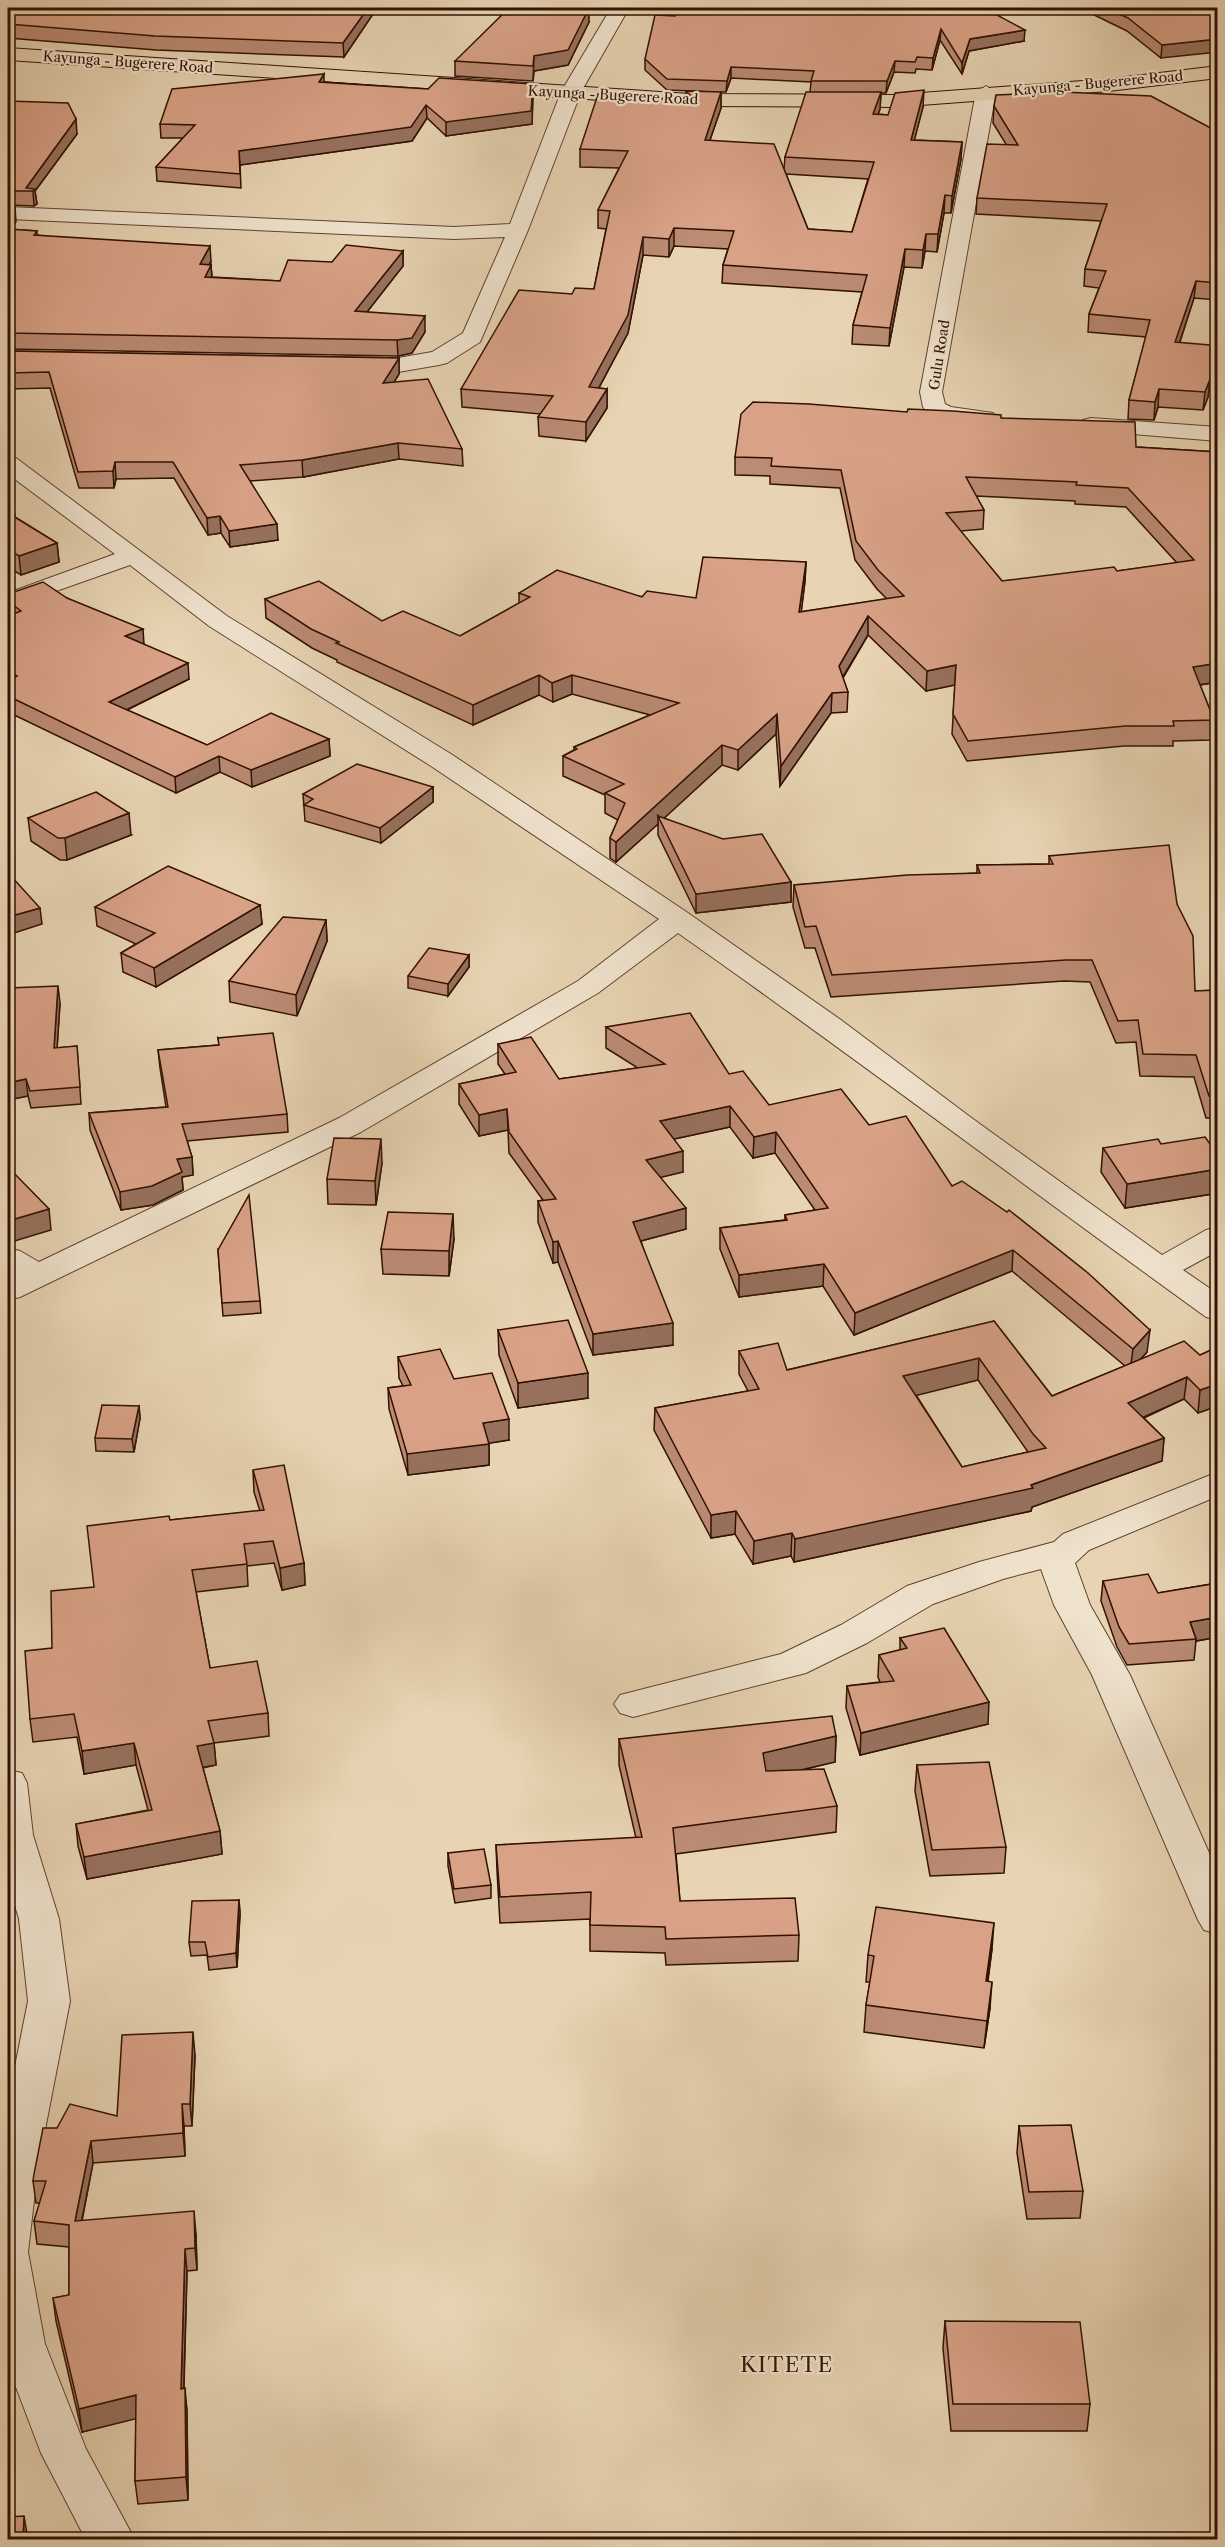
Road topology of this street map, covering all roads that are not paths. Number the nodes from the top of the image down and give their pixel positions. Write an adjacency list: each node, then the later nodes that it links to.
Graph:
1 (620, 8): 4 (street)
2 (8, 54): 4 (main road, Kayunga - Bugerere Road)
3 (1218, 72): 5 (main road, Kayunga - Bugerere Road)
4 (571, 92): 5 (main road, Kayunga - Bugerere Road); 7 (street)
5 (986, 92): 9 (street, Gulu Road)
6 (8, 213): 7 (street)
7 (518, 230): 8 (street)
8 (327, 363)
9 (1005, 420)
10 (1075, 424): 11 (street)
11 (1218, 434)
12 (8, 463): 13 (street)
13 (133, 556): 14 (street); 15 (street)
14 (8, 601)
15 (678, 919): 18 (street); 19 (street)
16 (1218, 1237): 18 (street)
17 (8, 1258): 19 (street)
18 (1162, 1268): 21 (street)
19 (38, 1275): 20 (street)
20 (8, 1290)
21 (1218, 1310)
22 (1218, 1483): 23 (street)
23 (1066, 1551): 24 (street); 26 (street)
24 (633, 1704)
25 (8, 1783): 27 (street)
26 (1218, 1920)
27 (8, 2247)
28 (8, 2257): 29 (street)
29 (111, 2540)

